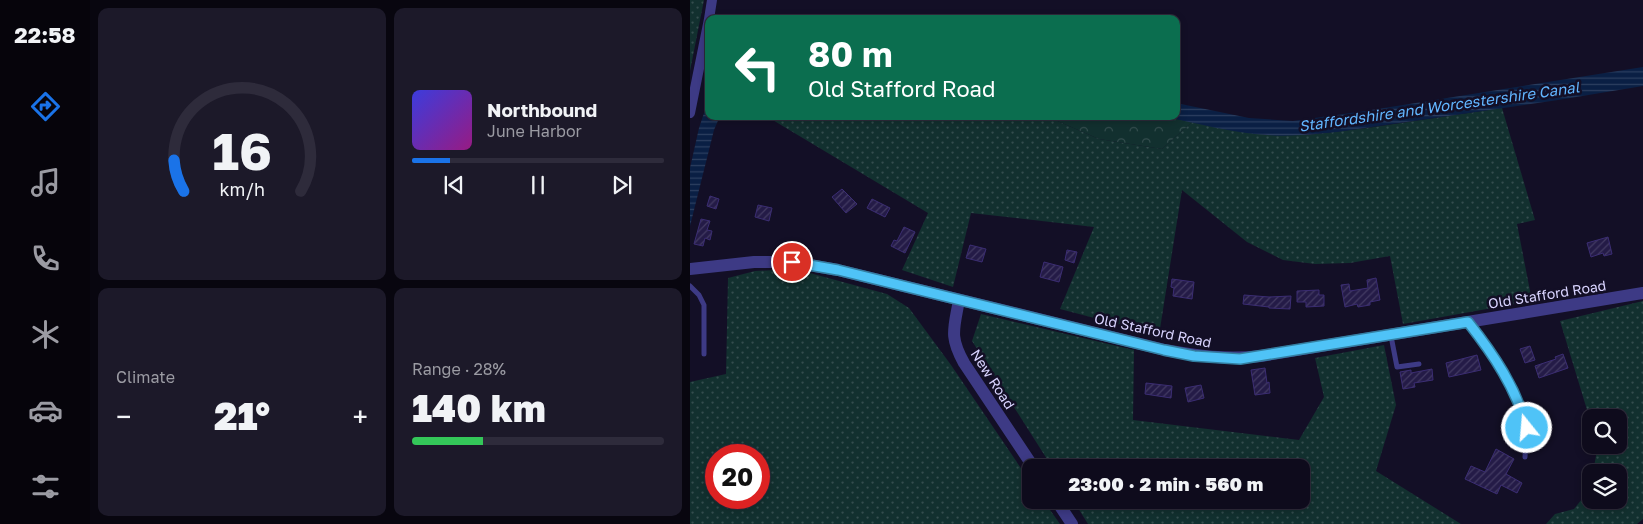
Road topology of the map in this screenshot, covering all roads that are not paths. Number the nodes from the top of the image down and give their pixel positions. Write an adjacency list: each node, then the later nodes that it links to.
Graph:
1 (712, 0): 2 (street)
2 (710, 15)
3 (705, 39): 4 (street)
4 (690, 113)
5 (690, 268): 8 (street, Old Stafford Road)
6 (690, 286): 11 (lane)
7 (1643, 294): 9 (street, Old Stafford Road)
8 (959, 300): 10 (street, Old Stafford Road); 14 (street, New Road)
9 (1468, 322): 10 (street, Old Stafford Road); 13 (lane)
10 (1391, 335): 12 (lane)
11 (704, 354)
12 (1419, 364)
13 (1525, 457)
14 (1028, 459)
15 (1062, 509): 16 (street)
16 (1072, 524)

